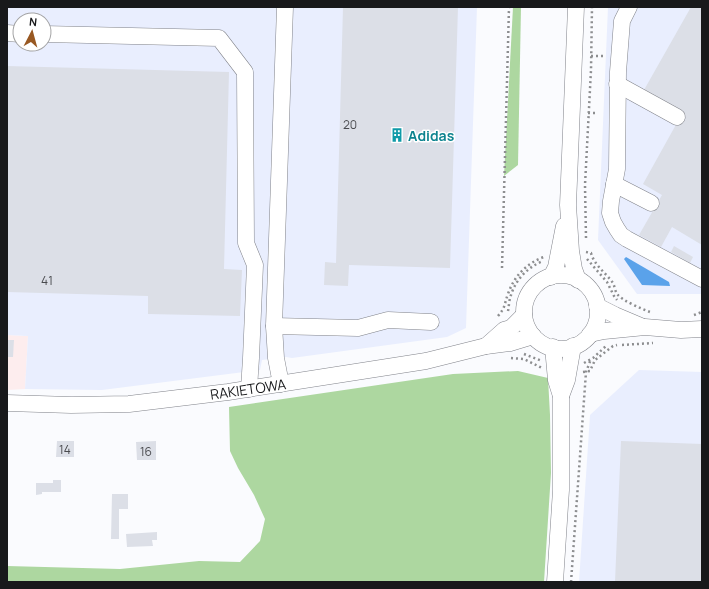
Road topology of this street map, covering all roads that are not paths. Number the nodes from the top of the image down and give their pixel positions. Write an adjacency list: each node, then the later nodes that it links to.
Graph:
1 (285, 7): 17 (street)
2 (576, 7): 9 (street)
3 (629, 7): 5 (street)
4 (52, 34): 25 (street)
5 (617, 84): 6 (street); 7 (street)
6 (677, 117)
7 (614, 184): 8 (street); 12 (street)
8 (651, 203)
9 (568, 205): 10 (street); 11 (street)
10 (551, 276): 11 (street); 14 (street)
11 (578, 280): 13 (street)
12 (702, 280)
13 (597, 306): 15 (street); 19 (street)
14 (524, 315): 20 (street); 21 (street, RAKIETOWA)
15 (649, 320): 18 (street); 19 (street)
16 (431, 322): 17 (street)
17 (274, 326): 24 (street)
18 (702, 329)
19 (590, 334): 22 (street)
20 (533, 336): 21 (street, RAKIETOWA); 23 (street)
21 (486, 346): 24 (street, RAKIETOWA)
22 (573, 346): 23 (street); 26 (street)
23 (553, 347): 26 (street)
24 (281, 384): 25 (street, RAKIETOWA)
25 (249, 389): 27 (street, RAKIETOWA)
26 (561, 396): 28 (street)
27 (7, 403)
28 (555, 582)

